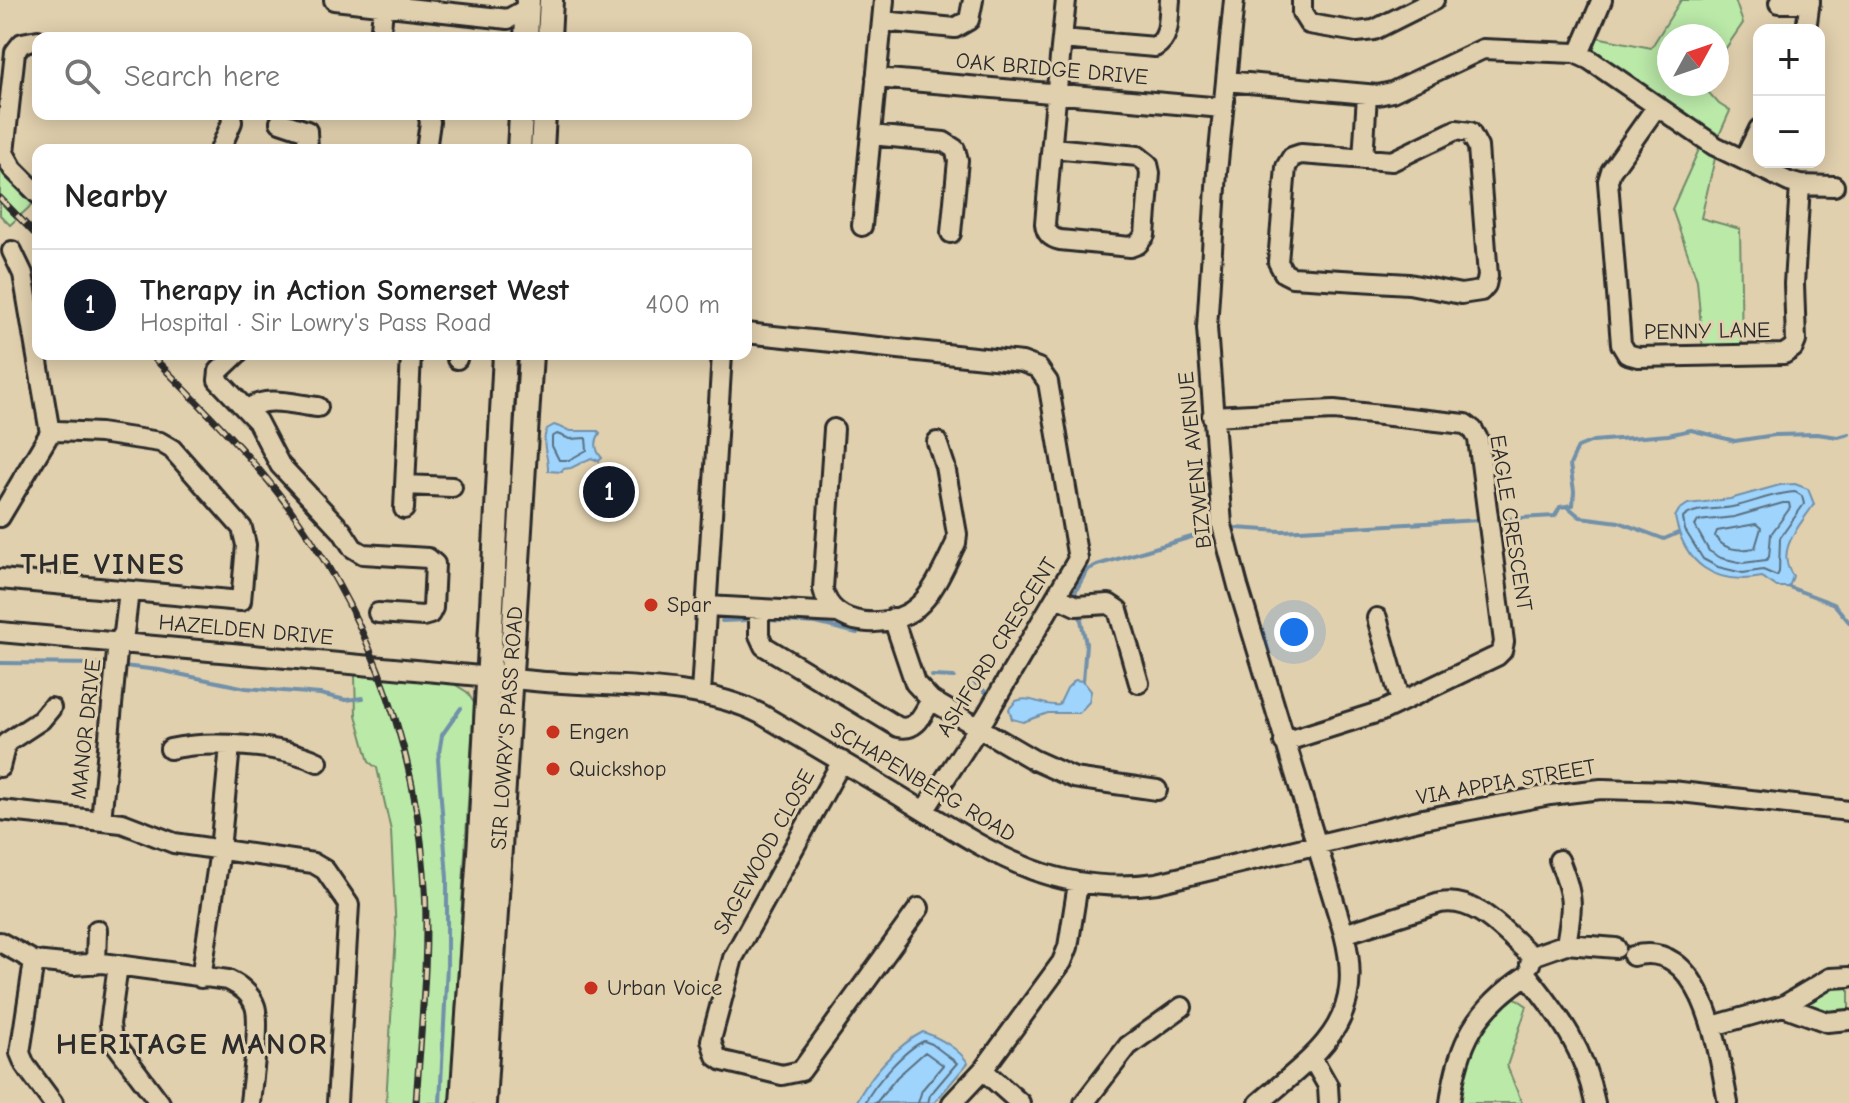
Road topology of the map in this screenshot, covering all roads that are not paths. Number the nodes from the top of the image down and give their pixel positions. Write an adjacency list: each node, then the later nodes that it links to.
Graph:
1 (334, 0): 12 (street)
2 (551, 0): 19 (main road)
3 (884, 0): 15 (street)
4 (973, 0): 15 (street)
5 (1066, 0): 20 (street)
6 (1170, 0): 20 (street)
7 (1234, 0): 24 (street, BIZWENI AVENUE)
8 (1302, 0): 9 (street)
9 (1433, 0)
10 (1602, 0): 22 (street)
11 (1810, 1): 13 (street); 16 (street)
12 (384, 3): 14 (street); 17 (street)
13 (1779, 3)
14 (528, 4): 18 (main road)
15 (882, 21): 23 (street)
16 (1807, 24)
17 (381, 32)
18 (526, 32)
19 (549, 32)
20 (1062, 39): 25 (street)
21 (32, 41): 46 (street)
22 (1579, 54): 26 (street); 27 (street)
23 (876, 78): 25 (street, OAK BRIDGE DRIVE); 34 (street)
24 (1226, 81): 26 (street); 28 (street, BIZWENI AVENUE)
25 (1057, 95): 28 (street, OAK BRIDGE DRIVE); 41 (street)
26 (1367, 95): 42 (street)
27 (1657, 106): 43 (street); 44 (street, PENNY LANE)
28 (1223, 108): 60 (street, BIZWENI AVENUE)
29 (232, 120): 36 (street)
30 (430, 120): 38 (street)
31 (521, 120): 39 (main road)
32 (544, 120): 40 (main road)
33 (280, 122): 37 (street)
34 (871, 135): 47 (street); 48 (street)
35 (1753, 141): 43 (street)
36 (223, 144)
37 (308, 144)
38 (427, 144)
39 (519, 144)
40 (542, 144)
41 (1052, 148): 41 (street)
42 (1363, 159): 42 (street)
43 (1744, 160): 44 (street)
44 (1800, 185): 45 (street)
45 (1834, 186)
46 (32, 188)
47 (862, 226)
48 (951, 233)
49 (12, 251): 50 (street)
50 (32, 327)
51 (752, 334): 70 (street, ASHFORD CRESCENT)
52 (38, 360): 62 (street)
53 (231, 360): 59 (street)
54 (411, 360): 64 (street)
55 (505, 360): 79 (main road, SIR LOWRY'S PASS ROAD)
56 (530, 360): 79 (main road, SIR LOWRY'S PASS ROAD)
57 (722, 360): 71 (street)
58 (318, 407): 59 (street)
59 (247, 410): 73 (street)
60 (1212, 416): 83 (street, EAGLE CRESCENT); 86 (street, BIZWENI AVENUE)
61 (834, 429): 74 (street)
62 (50, 433): 67 (street); 69 (street)
63 (937, 442): 75 (street)
64 (405, 485): 65 (street); 66 (street)
65 (452, 487)
66 (404, 509)
67 (0, 517)
68 (0, 579): 69 (street)
69 (124, 591): 78 (street, MANOR DRIVE)
70 (1057, 597): 80 (street); 85 (street, ASHFORD CRESCENT)
71 (707, 606): 72 (street); 81 (street)
72 (759, 609): 74 (street); 82 (street)
73 (378, 613)
74 (838, 613): 75 (street)
75 (893, 618): 82 (street)
76 (1377, 618): 83 (street)
77 (0, 632): 78 (street, HAZELDEN DRIVE)
78 (118, 642): 79 (street, HAZELDEN DRIVE); 96 (street, MANOR DRIVE)
79 (499, 676): 81 (street, SCHAPENBERG ROAD); 126 (main road, SIR LOWRY'S PASS ROAD); 127 (main road, SIR LOWRY'S PASS ROAD)
80 (1139, 683)
81 (701, 693): 89 (street, SCHAPENBERG ROAD)
82 (931, 700): 85 (street)
83 (1401, 702): 86 (street, EAGLE CRESCENT)
84 (51, 708): 91 (street)
85 (978, 726): 92 (street); 94 (street, ASHFORD CRESCENT)
86 (1284, 742): 97 (street, BIZWENI AVENUE)
87 (230, 746): 88 (street); 90 (street); 98 (street)
88 (170, 749)
89 (842, 761): 94 (street, SCHAPENBERG ROAD); 101 (street, SAGEWOOD CLOSE)
90 (318, 762)
91 (0, 767)
92 (1157, 790)
93 (0, 810): 96 (street)
94 (924, 811): 100 (street, SCHAPENBERG ROAD)
95 (1849, 811): 97 (street, VIA APPIA STREET)
96 (101, 821): 98 (street)
97 (1316, 845): 100 (street, SCHAPENBERG ROAD); 103 (street, BIZWENI AVENUE)
98 (220, 850): 114 (street); 125 (street)
99 (1559, 860): 105 (street)
100 (1078, 884): 120 (street)
101 (919, 908)
102 (97, 930): 110 (street)
103 (1344, 934): 107 (street); 119 (street, BIZWENI AVENUE)
104 (0, 942): 109 (street)
105 (1566, 944): 106 (street); 107 (street)
106 (1616, 948)
107 (1532, 956): 112 (street)
108 (1633, 956): 118 (street)
109 (34, 961): 110 (street); 122 (street)
110 (96, 964): 111 (street)
111 (118, 965): 114 (street); 123 (street)
112 (1527, 975): 132 (street); 133 (street)
113 (1849, 977): 115 (street)
114 (201, 978): 124 (street)
115 (1783, 1006): 117 (street); 118 (street)
116 (1182, 1007): 130 (street)
117 (1849, 1020)
118 (1713, 1026): 134 (street)
119 (1312, 1058): 121 (street); 131 (street, BIZWENI AVENUE)
120 (983, 1070): 128 (street); 129 (street)
121 (1328, 1095)
122 (53, 1103)
123 (160, 1103)
124 (250, 1103)
125 (337, 1103)
126 (462, 1103)
127 (484, 1103)
128 (952, 1103)
129 (1020, 1103)
130 (1084, 1103)
131 (1259, 1103)
132 (1450, 1103)
133 (1595, 1103)
134 (1728, 1103)

